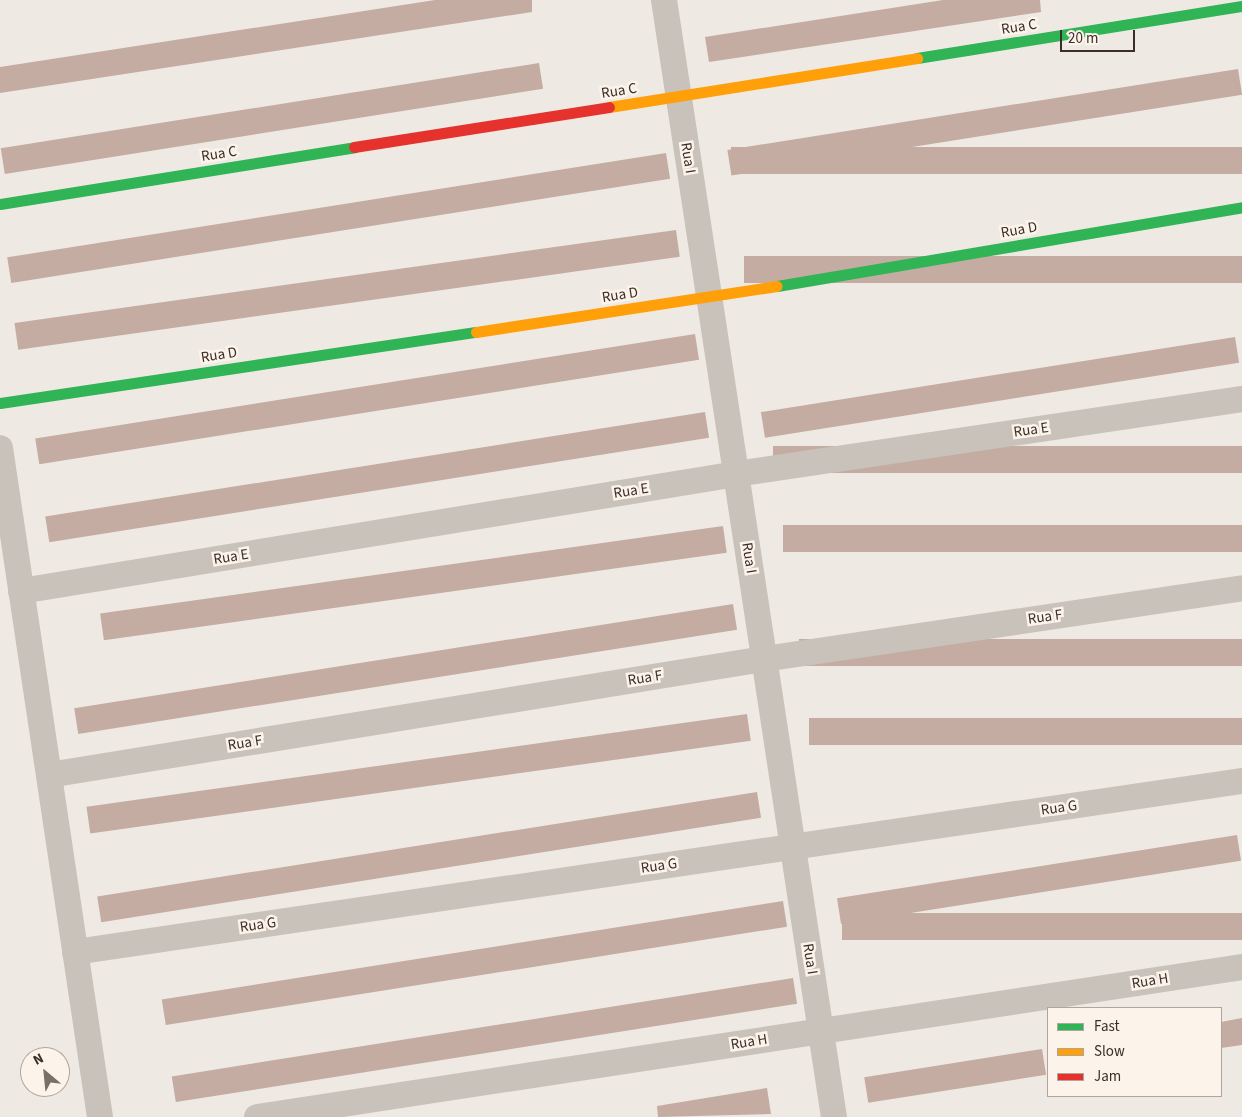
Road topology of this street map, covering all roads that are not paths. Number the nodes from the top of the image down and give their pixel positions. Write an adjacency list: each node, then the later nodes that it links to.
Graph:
1 (664, 0): 3 (street, Rua I)
2 (1242, 6): 3 (street, Rua C)
3 (679, 97): 4 (street, Rua C); 6 (street, Rua I)
4 (0, 204)
5 (1242, 207): 6 (street, Rua D)
6 (709, 297): 8 (street, Rua D); 10 (street, Rua I)
7 (1242, 398): 10 (street, Rua E)
8 (0, 403)
9 (0, 448): 12 (street)
10 (736, 474): 12 (street, Rua E); 13 (street, Rua I)
11 (1242, 588): 13 (street, Rua F)
12 (21, 591): 14 (street)
13 (764, 659): 14 (street, Rua F); 16 (street, Rua I)
14 (49, 775): 17 (street)
15 (1242, 781): 16 (street, Rua G)
16 (793, 846): 17 (street, Rua G); 19 (street, Rua I)
17 (75, 952): 20 (street)
18 (1242, 967): 19 (street, Rua H)
19 (821, 1031): 21 (street, Rua H); 22 (street, Rua I)
20 (100, 1117)
21 (257, 1117)
22 (834, 1117)

